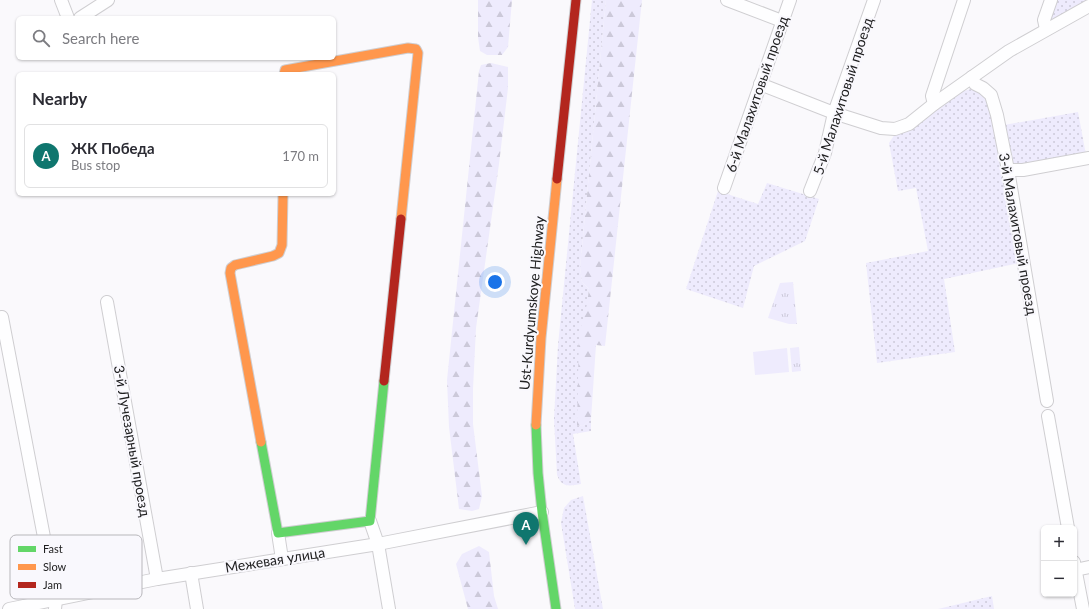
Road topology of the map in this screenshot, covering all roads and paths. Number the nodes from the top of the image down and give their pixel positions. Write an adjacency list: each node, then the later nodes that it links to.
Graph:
1 (61, 0): 10 (street)
2 (108, 0): 11 (street)
3 (576, 0): 28 (street, Ust-Kurdyumskoye Highway)
4 (727, 0): 12 (street)
5 (790, 0): 12 (street, 6-й Малахитовый проезд)
6 (874, 0): 18 (street, 5-й Малахитовый проезд)
7 (964, 0): 17 (street)
8 (1051, 0): 13 (street)
9 (1089, 6): 13 (street)
10 (67, 16)
11 (83, 16)
12 (782, 21): 16 (street, 6-й Малахитовый проезд)
13 (1046, 29): 15 (street)
14 (284, 72): 29 (street)
15 (972, 77): 17 (street); 20 (street, 3-й Малахитовый проезд)
16 (760, 84): 18 (street); 21 (street, 6-й Малахитовый проезд)
17 (934, 104): 18 (street)
18 (834, 113): 22 (street, 5-й Малахитовый проезд)
19 (1089, 158): 20 (street)
20 (1008, 170): 26 (street, 3-й Малахитовый проезд)
21 (724, 188)
22 (810, 191)
23 (283, 196): 31 (street)
24 (107, 302): 39 (street, 3-й Лучезарный проезд)
25 (2, 317): 32 (street)
26 (1047, 401)
27 (1048, 416): 30 (street)
28 (542, 512): 33 (street, Межевая улица); 46 (street, Ust-Kurdyumskoye Highway)
29 (370, 521): 31 (street); 33 (street)
30 (1067, 525)
31 (278, 533): 34 (street)
32 (42, 535)
33 (378, 544): 34 (street, Межевая улица); 45 (street)
34 (282, 559): 37 (street, Межевая улица)
35 (1077, 566): 36 (street)
36 (1089, 568)
37 (191, 573): 39 (street, Межевая улица); 44 (street)
38 (1077, 578): 47 (street)
39 (157, 579): 40 (street, Межевая улица)
40 (142, 583)
41 (79, 599): 42 (street, Межевая улица)
42 (55, 605): 43 (street, Межевая улица)
43 (9, 609)
44 (197, 609)
45 (389, 609)
46 (556, 609)
47 (1082, 609)

